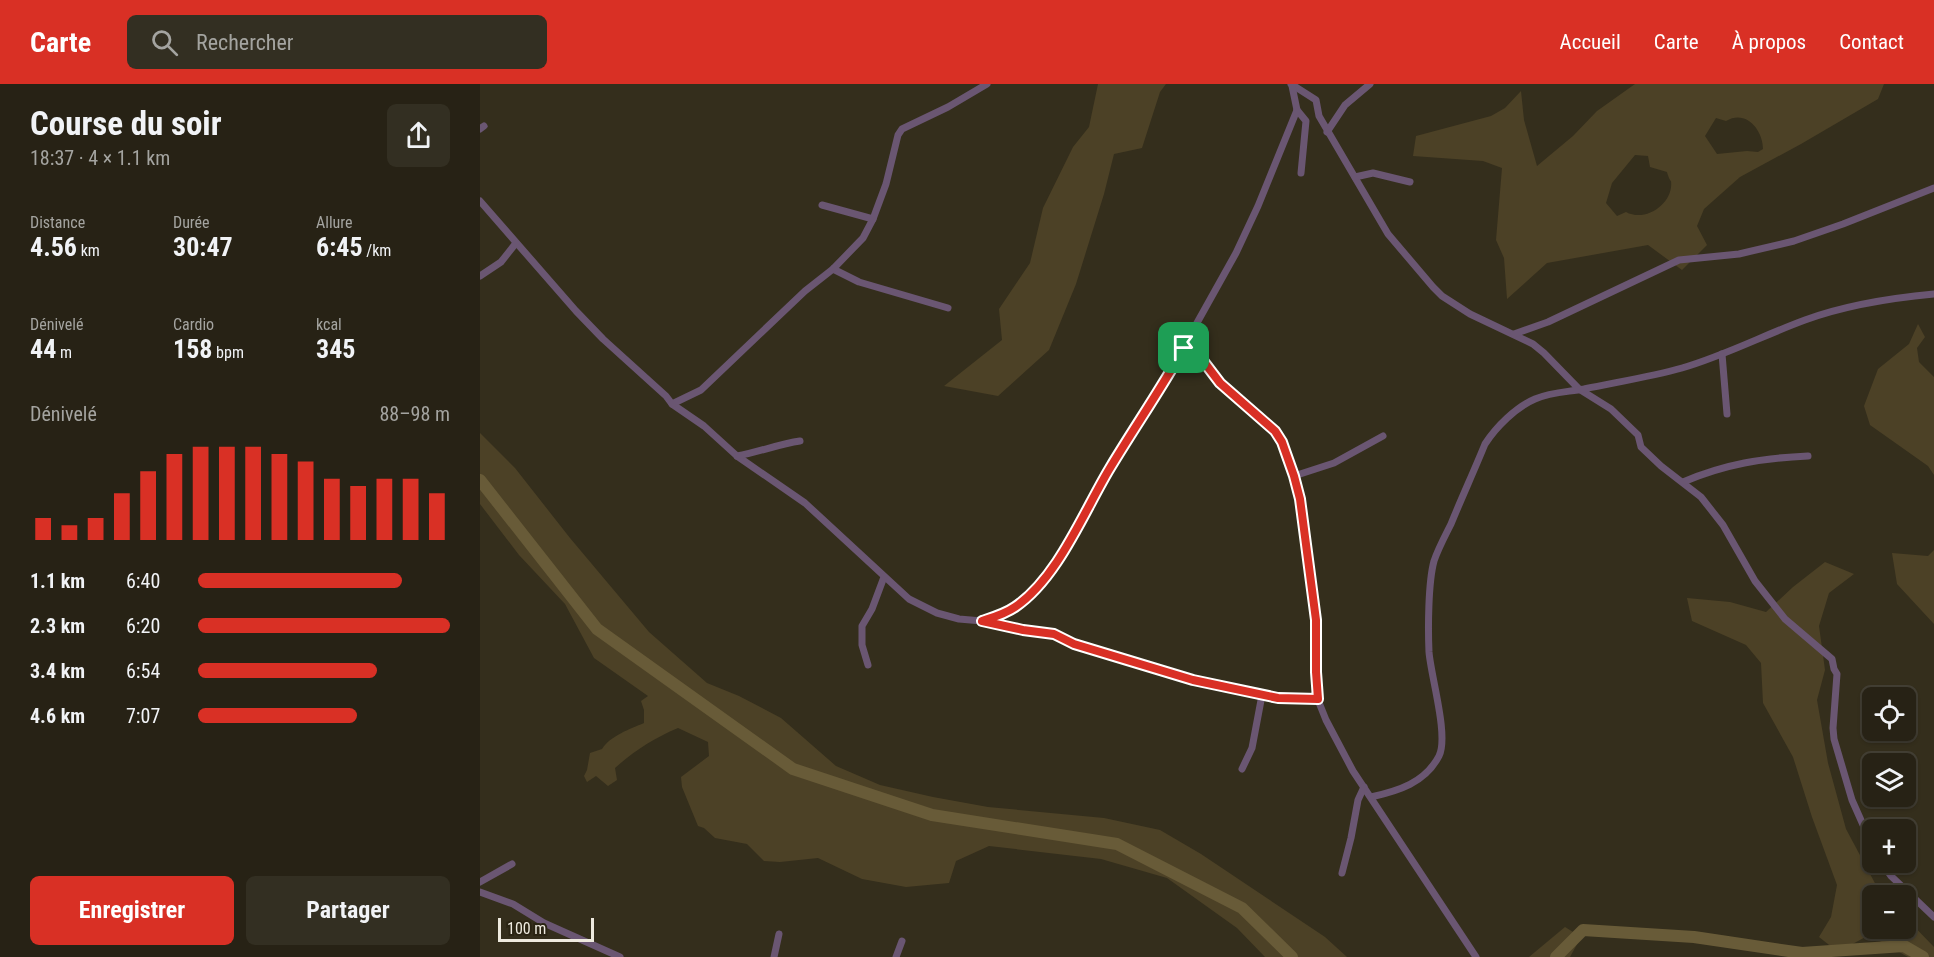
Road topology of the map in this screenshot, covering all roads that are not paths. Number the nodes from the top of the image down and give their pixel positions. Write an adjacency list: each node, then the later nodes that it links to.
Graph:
1 (987, 84): 12 (street)
2 (1370, 84): 5 (street)
3 (1292, 85): 4 (street); 5 (street)
4 (1297, 110): 6 (street); 19 (street)
5 (1327, 132): 7 (street)
6 (1301, 173)
7 (1355, 177): 8 (street); 18 (street)
8 (1410, 182)
9 (1934, 188): 18 (street)
10 (480, 201): 13 (street)
11 (822, 206): 12 (street)
12 (873, 219): 14 (street)
13 (516, 243): 15 (street); 22 (street)
14 (832, 269): 17 (street); 22 (street)
15 (480, 276)
16 (1934, 294): 20 (street)
17 (948, 308)
18 (1514, 334): 21 (street)
19 (1184, 348): 28 (street); 31 (street)
20 (1722, 354): 21 (street); 23 (street)
21 (1579, 389): 29 (street); 37 (street)
22 (672, 404): 26 (street)
23 (1727, 414)
24 (1383, 436): 28 (street)
25 (800, 441): 26 (street)
26 (737, 456): 30 (street)
27 (1808, 456): 29 (street)
28 (1294, 476): 34 (street)
29 (1683, 482): 38 (street)
30 (884, 577): 31 (street); 32 (street)
31 (982, 621): 33 (street)
32 (868, 665)
33 (1262, 695): 34 (street); 35 (street)
34 (1318, 699): 36 (street)
35 (1242, 769)
36 (1364, 787): 37 (street); 40 (street)
37 (1371, 797): 50 (street)
38 (1862, 822)
39 (512, 864): 42 (street)
40 (1342, 873)
41 (1889, 873): 44 (street)
42 (480, 882)
43 (480, 892): 47 (street)
44 (1934, 917)
45 (779, 934): 48 (street)
46 (902, 941): 49 (street)
47 (620, 957)
48 (774, 957)
49 (896, 957)
50 (1476, 957)

